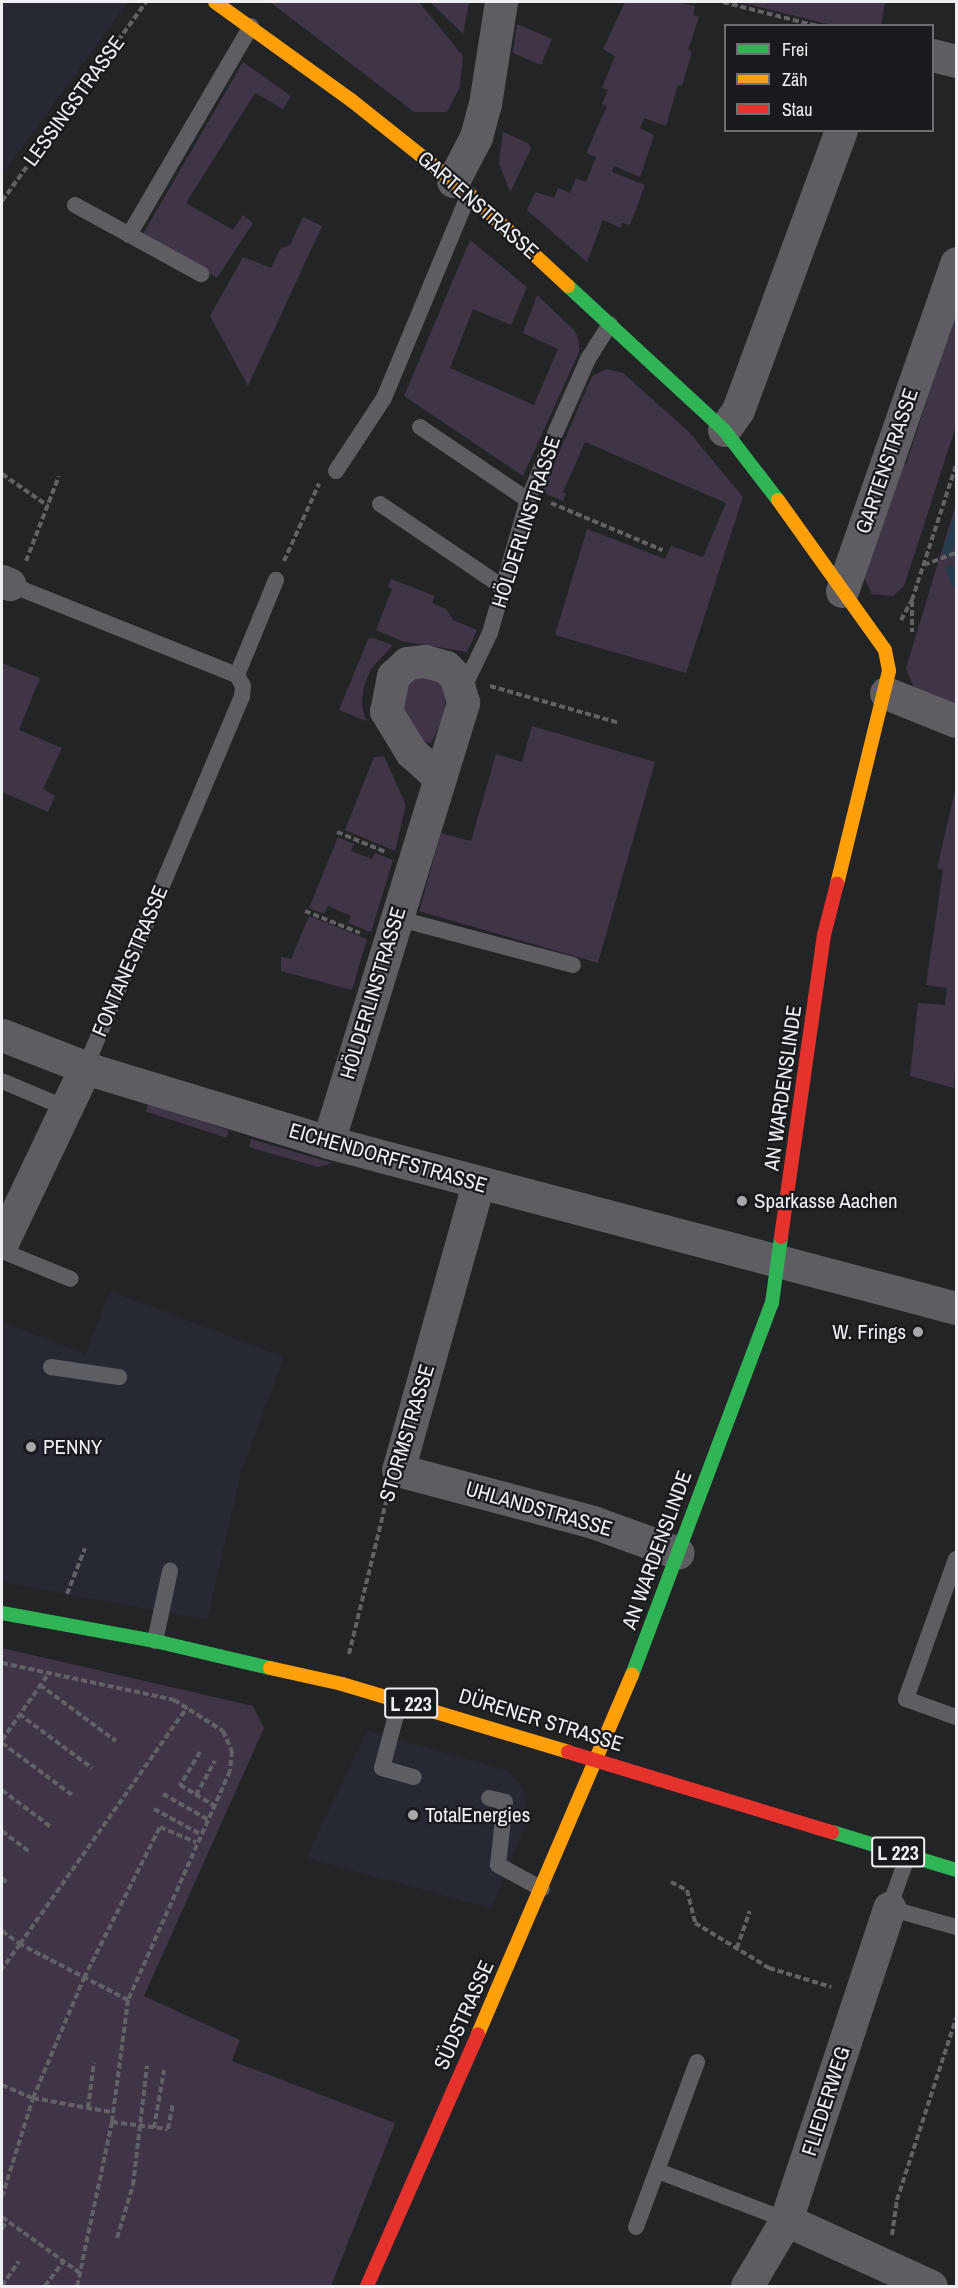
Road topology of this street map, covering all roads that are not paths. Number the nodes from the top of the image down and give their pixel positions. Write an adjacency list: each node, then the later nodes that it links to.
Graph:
1 (214, 2): 3 (street, GARTENSTRASSE)
2 (501, 2): 7 (street)
3 (251, 26): 7 (street, GARTENSTRASSE); 9 (lane)
4 (934, 55): 5 (street)
5 (957, 61)
6 (840, 132): 14 (street)
7 (461, 187): 12 (street, GARTENSTRASSE); 15 (lane)
8 (75, 205): 9 (lane)
9 (129, 235): 11 (lane)
10 (957, 263): 21 (street, GARTENSTRASSE)
11 (201, 273)
12 (610, 324): 14 (street, GARTENSTRASSE); 16 (lane, HÖLDERLINSTRASSE)
13 (420, 427): 16 (lane)
14 (724, 430): 21 (street, GARTENSTRASSE)
15 (336, 471)
16 (530, 498): 20 (lane, HÖLDERLINSTRASSE)
17 (380, 504): 20 (lane)
18 (276, 580): 23 (lane)
19 (9, 584): 23 (lane)
20 (504, 588): 24 (lane, HÖLDERLINSTRASSE)
21 (842, 591): 22 (street, GARTENSTRASSE)
22 (885, 650): 25 (street, AN WARDENSLINDE)
23 (237, 675): 31 (lane, FONTANESTRASSE)
24 (466, 685): 27 (street, HÖLDERLINSTRASSE); 27 (street)
25 (886, 693): 26 (street); 38 (street, AN WARDENSLINDE)
26 (957, 721)
27 (438, 776): 28 (street, HÖLDERLINSTRASSE)
28 (392, 931): 29 (lane); 34 (street, HÖLDERLINSTRASSE)
29 (573, 965)
30 (2, 1035): 31 (street, EICHENDORFFSTRASSE)
31 (85, 1068): 33 (street, FONTANESTRASSE); 34 (street, EICHENDORFFSTRASSE)
32 (2, 1081): 33 (lane)
33 (66, 1108): 36 (street, FONTANESTRASSE)
34 (328, 1142): 35 (street, EICHENDORFFSTRASSE)
35 (478, 1184): 38 (street, EICHENDORFFSTRASSE); 43 (street, STORMSTRASSE)
36 (2, 1243)
37 (2, 1251): 39 (lane)
38 (781, 1261): 40 (street, EICHENDORFFSTRASSE); 44 (street, AN WARDENSLINDE)
39 (71, 1279)
40 (957, 1308)
41 (51, 1367): 42 (lane)
42 (119, 1377)
43 (398, 1470): 44 (street, UHLANDSTRASSE)
44 (678, 1552): 51 (street, AN WARDENSLINDE)
45 (957, 1559): 50 (lane)
46 (170, 1571): 48 (lane)
47 (2, 1613): 48 (street, DÜRENER STRASSE / L 223)
48 (155, 1641): 49 (street, DÜRENER STRASSE / L 223)
49 (400, 1700): 51 (street, DÜRENER STRASSE / L 223); 52 (lane)
50 (957, 1717)
51 (597, 1759): 54 (street, DÜRENER STRASSE / L 223); 56 (street, SÜDSTRASSE)
52 (414, 1777)
53 (489, 1798): 56 (lane)
54 (908, 1855): 55 (street, DÜRENER STRASSE / L 223); 57 (lane)
55 (957, 1870)
56 (542, 1889): 63 (street, SÜDSTRASSE)
57 (889, 1908): 58 (lane); 61 (street, FLIEDERWEG)
58 (957, 1927)
59 (697, 2062): 60 (lane)
60 (658, 2171): 61 (lane); 62 (lane)
61 (786, 2220): 64 (street, FLIEDERWEG); 65 (street)
62 (636, 2227)
63 (368, 2286)
64 (747, 2286)
65 (931, 2286)

